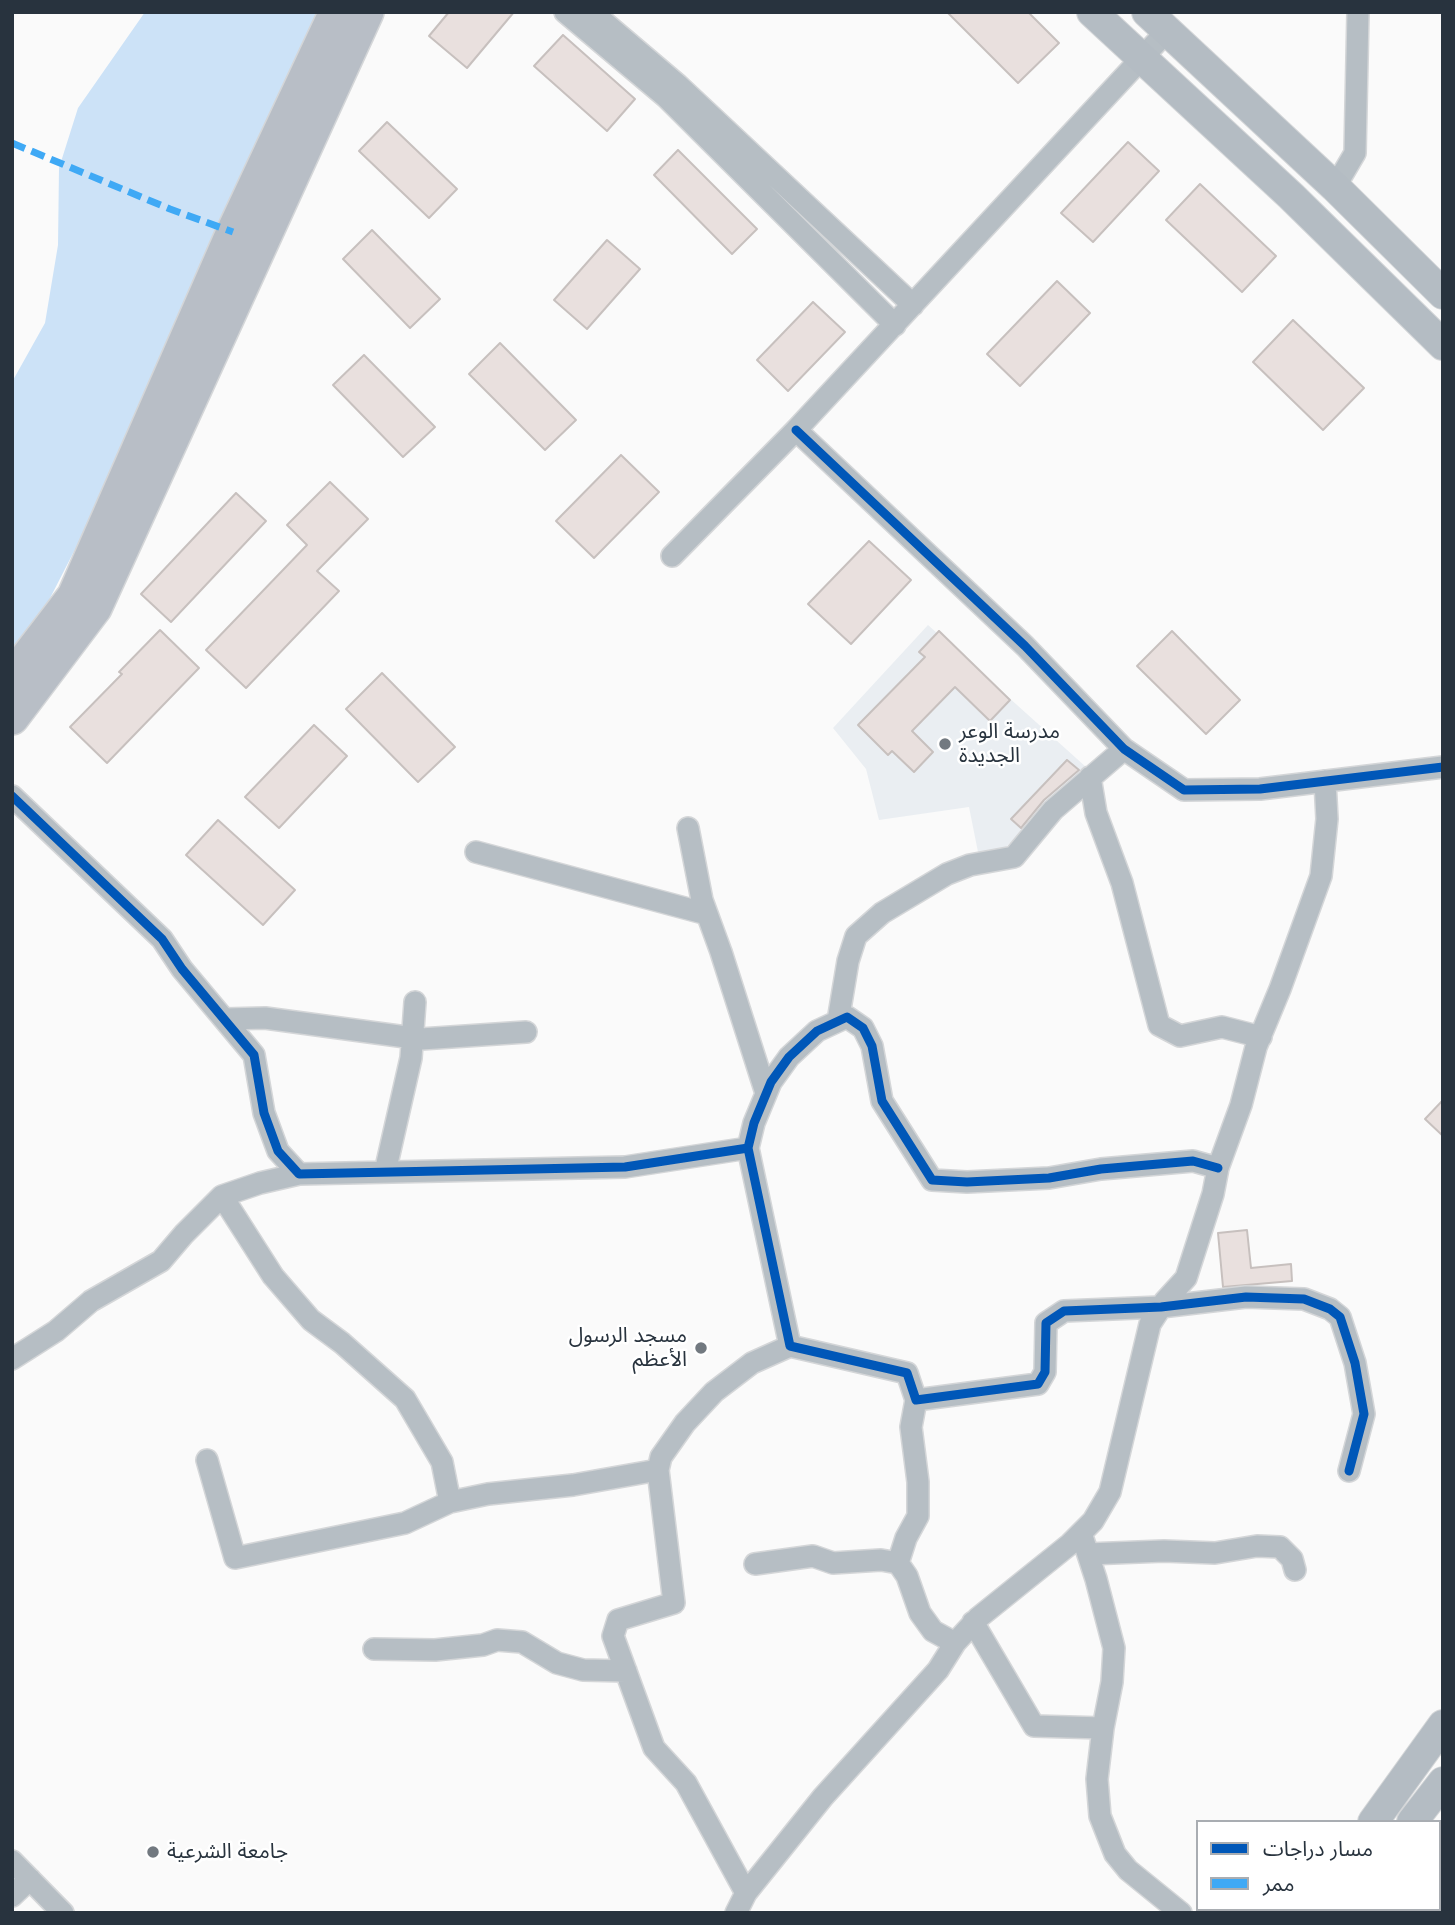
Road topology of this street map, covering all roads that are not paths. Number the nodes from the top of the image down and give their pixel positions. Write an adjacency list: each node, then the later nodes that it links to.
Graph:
1 (335, 12): 16 (main road)
2 (367, 12): 17 (main road)
3 (565, 12): 12 (street)
4 (592, 12): 11 (street)
5 (1092, 12): 8 (main road)
6 (1358, 12): 9 (street)
7 (1157, 22): 8 (street); 9 (main road)
8 (1142, 60): 11 (street); 13 (main road)
9 (1335, 187): 10 (main road)
10 (1443, 294)
11 (913, 305): 12 (street)
12 (895, 325): 14 (street)
13 (1443, 345)
14 (796, 430): 15 (street); 18 (street)
15 (672, 556)
16 (12, 677)
17 (12, 718)
18 (1124, 749): 20 (street); 21 (street)
19 (1443, 767): 21 (street)
20 (1090, 778): 28 (street); 31 (street)
21 (1325, 781): 31 (street)
22 (12, 796): 27 (street)
23 (688, 828): 25 (street)
24 (475, 852): 25 (street)
25 (707, 914): 32 (street)
26 (415, 1002): 30 (street)
27 (225, 1019): 30 (street); 36 (street)
28 (838, 1021): 32 (street); 34 (street)
29 (526, 1032): 30 (street)
30 (411, 1037): 35 (street)
31 (1261, 1037): 34 (street)
32 (766, 1093): 33 (street)
33 (748, 1148): 35 (street); 39 (street)
34 (1218, 1168): 38 (street)
35 (384, 1172): 36 (street)
36 (299, 1174): 37 (street)
37 (222, 1196): 40 (street); 45 (street)
38 (1161, 1307): 41 (street); 44 (street); 46 (street)
39 (790, 1346): 41 (street); 43 (street)
40 (12, 1359)
41 (916, 1400): 48 (street)
42 (207, 1460): 45 (street)
43 (658, 1471): 45 (street); 54 (street)
44 (1349, 1471)
45 (450, 1502)
46 (1081, 1532): 47 (street); 51 (street)
47 (1088, 1554): 50 (street); 56 (street)
48 (898, 1563): 49 (street); 52 (street)
49 (755, 1564)
50 (1295, 1570)
51 (973, 1622): 52 (street); 56 (street)
52 (955, 1643): 62 (street)
53 (374, 1649): 54 (street)
54 (625, 1671): 62 (street)
55 (1443, 1725): 58 (main road)
56 (1103, 1728): 66 (street)
57 (1443, 1782): 59 (main road)
58 (1374, 1820)
59 (1414, 1820)
60 (12, 1861): 61 (street)
61 (30, 1879): 63 (street); 64 (street)
62 (746, 1893): 65 (street)
63 (12, 1896)
64 (63, 1913)
65 (736, 1913)
66 (1181, 1913)

